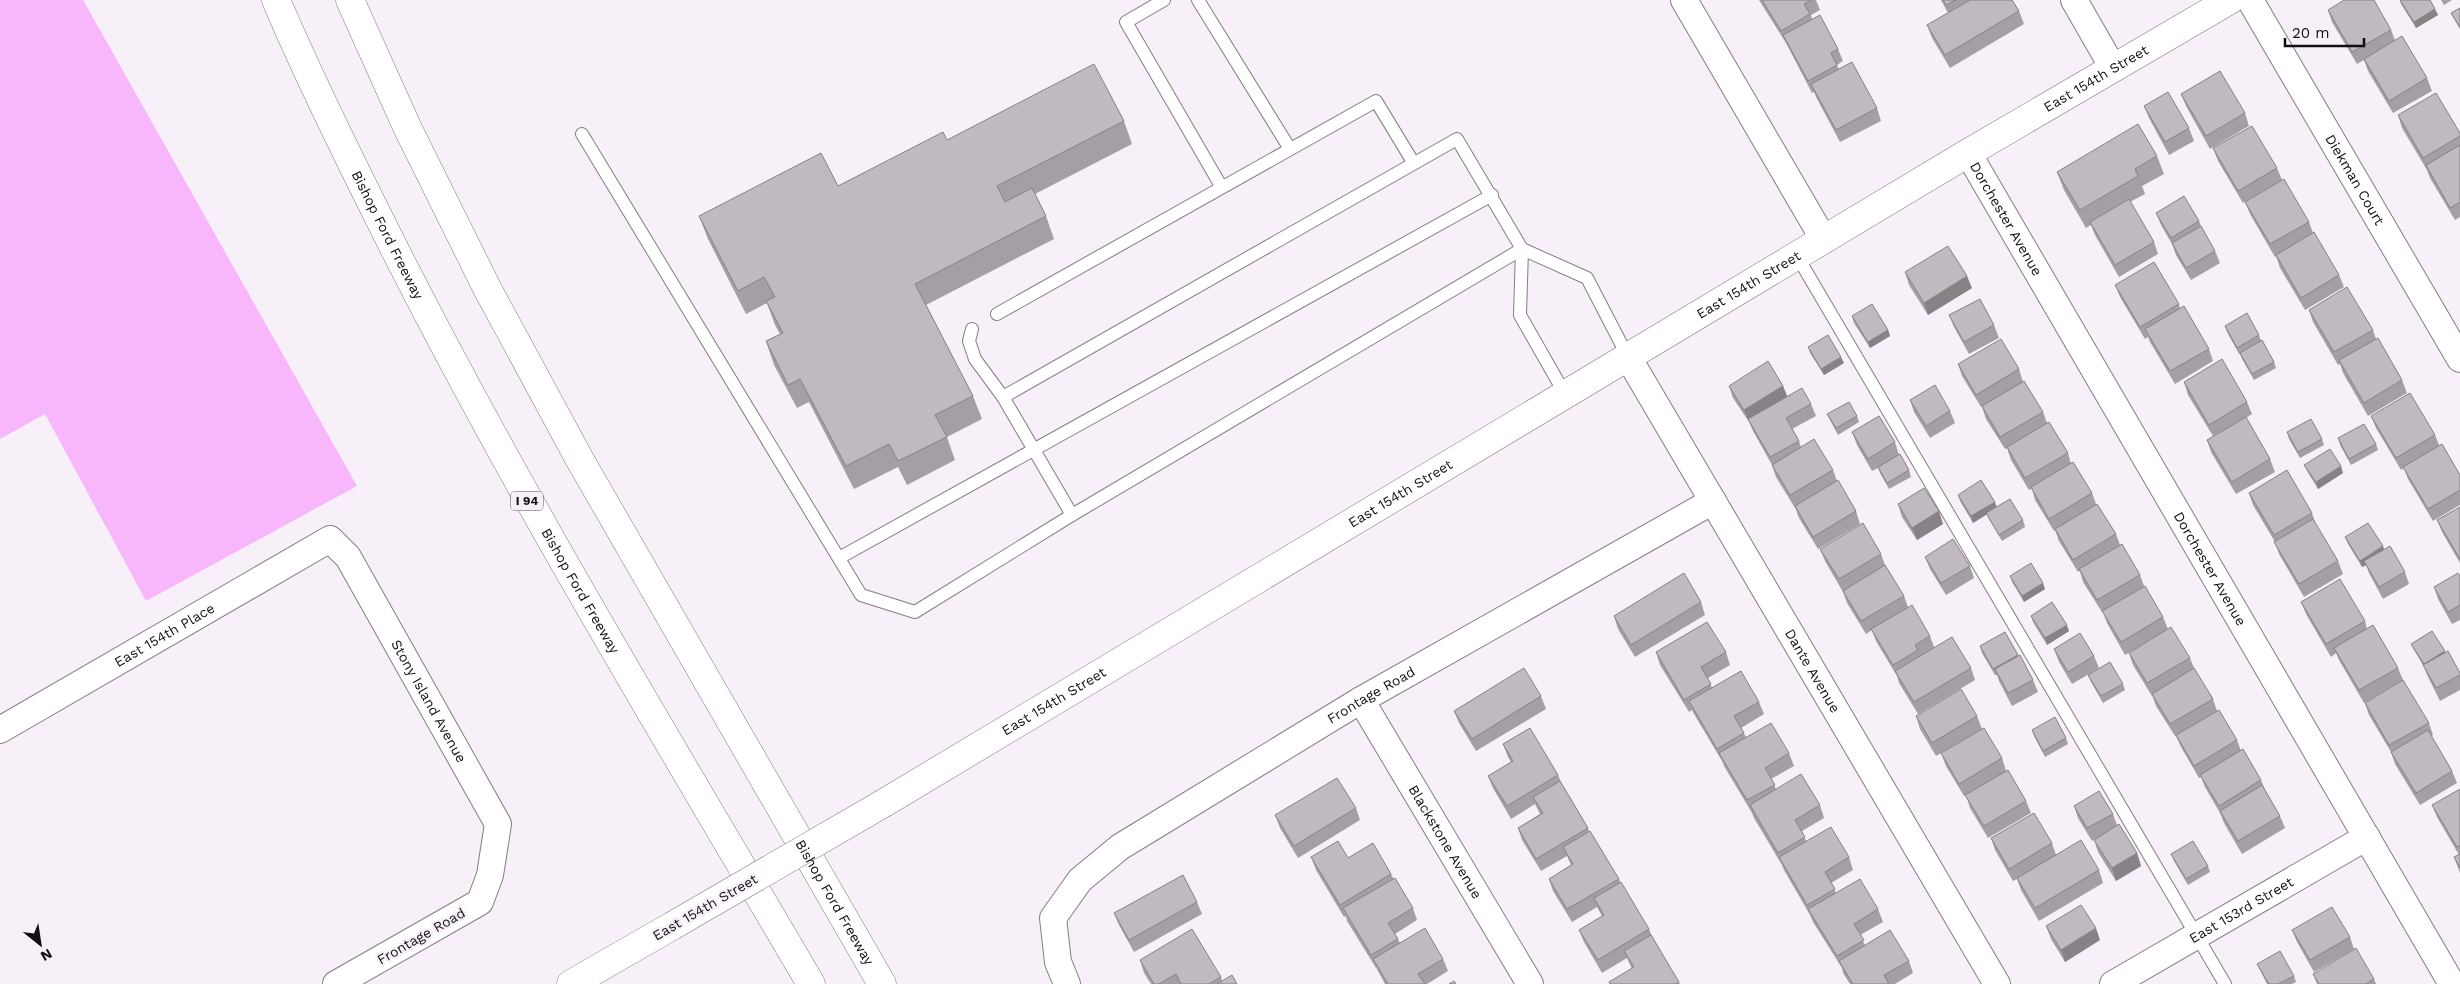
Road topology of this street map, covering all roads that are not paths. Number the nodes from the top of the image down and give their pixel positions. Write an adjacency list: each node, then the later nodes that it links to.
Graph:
1 (276, 0): 37 (main road, Bishop Ford Freeway / I 94)
2 (350, 0): 38 (main road, Bishop Ford Freeway)
3 (1164, 0): 14 (lane)
4 (1198, 0): 11 (lane)
5 (1684, 0): 16 (street)
6 (2074, 0): 9 (street)
7 (2230, 0): 9 (main road, East 154th Street)
8 (2250, 0): 22 (street, Diekman Court)
9 (2113, 68): 12 (main road, East 154th Street)
10 (582, 134): 29 (lane)
11 (1290, 149): 13 (lane); 14 (lane)
12 (1968, 153): 16 (main road, East 154th Street); 32 (street, Dorchester Avenue)
13 (1413, 162): 15 (lane); 24 (lane)
14 (1221, 186): 19 (lane)
15 (1492, 195): 17 (lane); 25 (lane)
16 (1824, 240): 18 (main road, East 154th Street)
17 (1522, 249): 21 (lane); 23 (lane); 27 (lane)
18 (1796, 256): 21 (main road, East 154th Street); 34 (lane)
19 (996, 314)
20 (972, 329): 24 (lane)
21 (1628, 357): 23 (main road, East 154th Street); 26 (street, Dante Avenue)
22 (2460, 359)
23 (1565, 394): 36 (main road, East 154th Street, bridge)
24 (1003, 397): 25 (lane)
25 (1034, 449): 27 (lane); 29 (lane)
26 (1713, 502): 30 (street, Frontage Road); 41 (street, Dante Avenue)
27 (1072, 515): 29 (lane)
28 (330, 539): 31 (street, East 154th Place); 33 (street, Stony Island Avenue)
29 (839, 558)
30 (1361, 700): 39 (street, Frontage Road); 40 (street, Blackstone Avenue)
31 (0, 730)
32 (2367, 837): 34 (street, East 153rd Street); 44 (street, Dorchester Avenue)
33 (490, 875): 35 (street, Frontage Road)
34 (2197, 935): 42 (street, East 153rd Street); 43 (lane)
35 (336, 984)
36 (571, 984)
37 (811, 984)
38 (882, 984)
39 (1067, 984)
40 (1530, 984)
41 (1997, 984)
42 (2113, 984)
43 (2226, 984)
44 (2452, 984)

